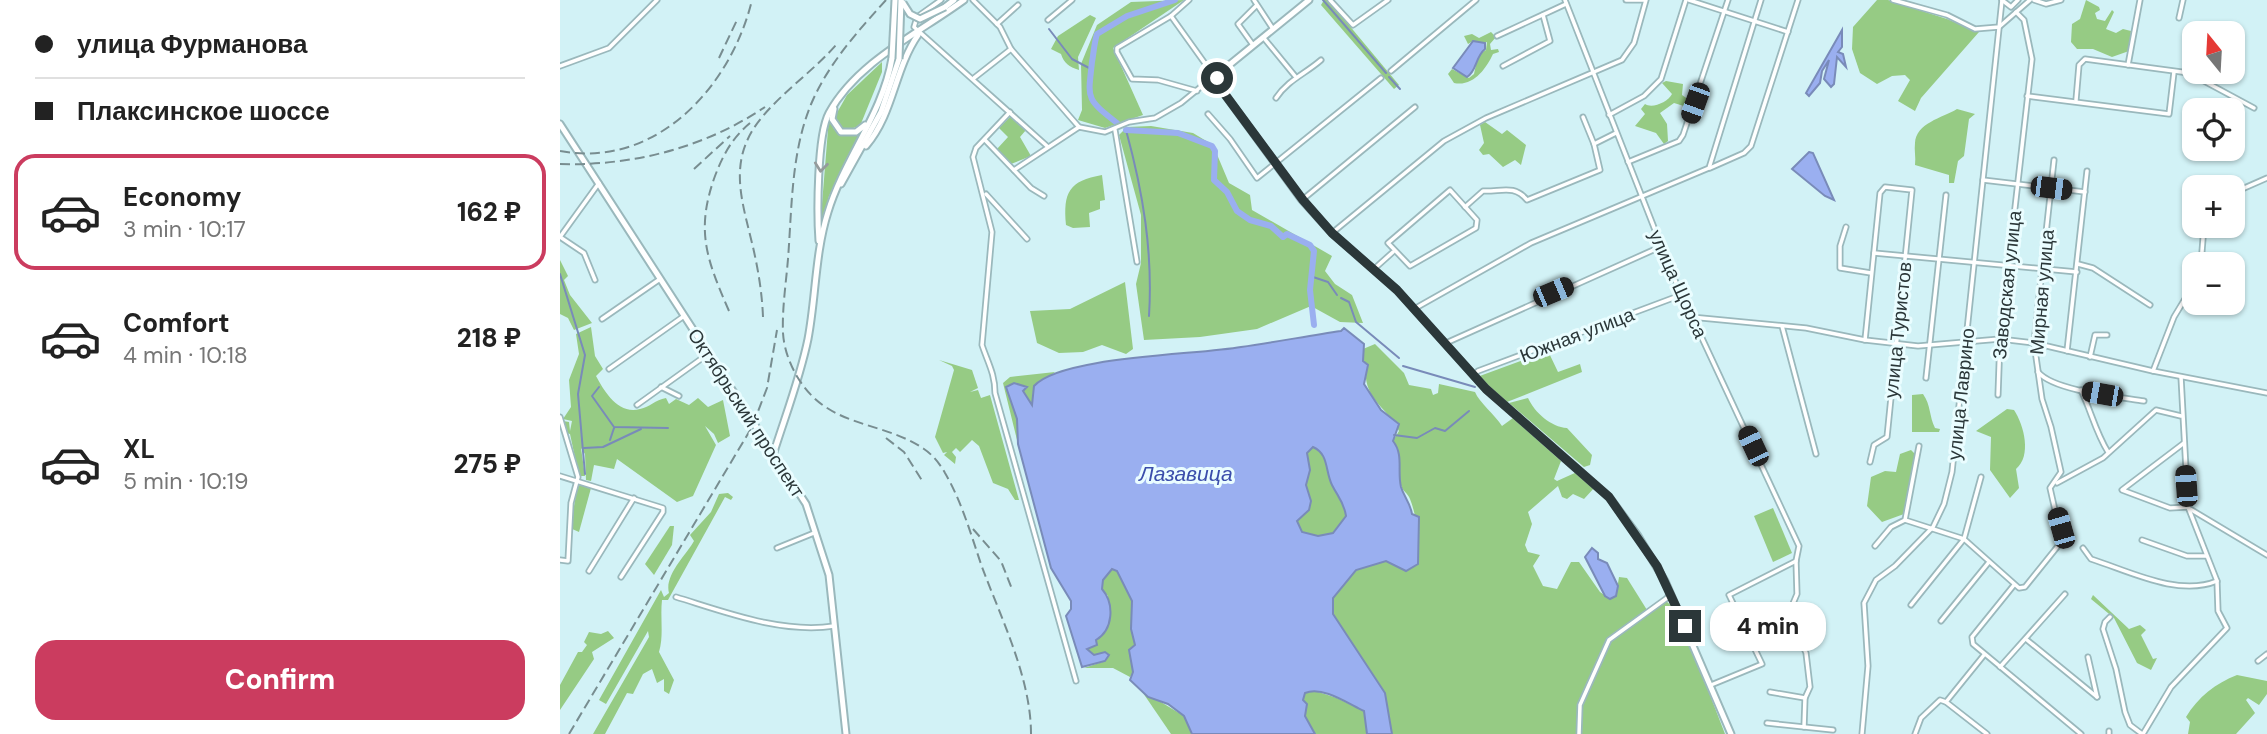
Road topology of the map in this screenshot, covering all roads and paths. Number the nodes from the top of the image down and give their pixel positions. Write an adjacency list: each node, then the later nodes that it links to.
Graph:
1 (657, 0): 50 (street)
2 (895, 0): 47 (main road, bridge)
3 (901, 0): 5 (main road, bridge); 47 (main road, bridge)
4 (941, 0): 42 (street)
5 (954, 0)
6 (964, 0): 42 (main road)
7 (973, 0): 38 (street)
8 (1072, 0): 36 (street)
9 (1189, 0): 34 (street)
10 (1254, 0): 30 (street)
11 (1309, 0): 40 (main road)
12 (1330, 0): 13 (street)
13 (1388, 0)
14 (1475, 0): 52 (street)
15 (1626, 0): 16 (street)
16 (1645, 0): 53 (street)
17 (1688, 0): 31 (street); 68 (street)
18 (1728, 0): 31 (street)
19 (1761, 0): 37 (street)
20 (1798, 0): 41 (street)
21 (1893, 0): 39 (street)
22 (2002, 0): 23 (street); 39 (street, улица Лаврино)
23 (2018, 0)
24 (2032, 0): 25 (street); 32 (street)
25 (2061, 0)
26 (2140, 0): 49 (street)
27 (2183, 0): 35 (street)
28 (1565, 2): 33 (street); 53 (street, улица Щорса)
29 (1018, 5): 38 (street)
30 (1256, 6): 40 (street); 45 (street)
31 (1724, 12): 37 (street); 80 (street)
32 (2016, 12): 39 (street); 60 (street, Заводская улица)
33 (1543, 15): 43 (street); 51 (street)
34 (1171, 16): 56 (street); 59 (street)
35 (2179, 18)
36 (1048, 20)
37 (1755, 20): 41 (street); 82 (street)
38 (997, 24): 46 (street)
39 (1999, 27): 86 (street, улица Лаврино)
40 (1273, 29): 44 (main road)
41 (1788, 32): 82 (street)
42 (919, 33): 57 (street); 63 (main road); 78 (main road)
43 (1497, 36)
44 (1263, 37): 45 (main road); 55 (street)
45 (1253, 45): 56 (main road)
46 (1011, 49): 57 (street); 72 (street)
47 (896, 59): 69 (main road); 78 (main road)
48 (1321, 60): 55 (street)
49 (2128, 65): 54 (street); 62 (street)
50 (560, 66)
51 (1503, 66)
52 (1391, 71)
53 (1592, 72): 68 (street, улица Щорса); 100 (street)
54 (2175, 72): 62 (street); 65 (street)
55 (1296, 76): 61 (street)
56 (1216, 77): 59 (street); 81 (main road)
57 (974, 78): 66 (street)
58 (1381, 78): 81 (street)
59 (1197, 91): 73 (street)
60 (2026, 96): 62 (street); 88 (street, Заводская улица)
61 (1276, 98)
62 (2076, 100)
63 (837, 103): 69 (main road); 104 (main road, one-way to 104)
64 (1415, 107): 97 (street)
65 (2254, 108)
66 (1010, 112): 75 (street); 77 (street)
67 (1208, 114): 81 (street)
68 (1609, 115): 74 (street, улица Щорса)
69 (872, 117): 94 (main road)
70 (1583, 117): 76 (street)
71 (560, 124): 87 (main road, Октябрьский проспект)
72 (1079, 127): 73 (street); 77 (street)
73 (1115, 130): 110 (street)
74 (1616, 133): 76 (street); 80 (street, улица Щорса)
75 (985, 140): 83 (street); 92 (street)
76 (1594, 144): 98 (street)
77 (1047, 146): 83 (street)
78 (857, 156): 94 (main road)
79 (2054, 160): 89 (street, Мирная улица)
80 (1627, 162): 96 (street, улица Щорса)
81 (1276, 163): 97 (main road)
82 (1709, 168): 96 (street)
83 (1014, 170): 95 (street)
84 (2087, 171): 91 (street)
85 (2267, 177): 90 (street)
86 (1983, 180): 88 (street); 109 (street, улица Лаврино)
87 (599, 183): 101 (street); 117 (main road, Октябрьский проспект)
88 (2017, 184): 89 (street); 112 (street, Заводская улица)
89 (2051, 188): 91 (street); 113 (street, Мирная улица)
90 (2245, 188)
91 (2085, 192): 111 (street)
92 (984, 193): 102 (street); 195 (street)
93 (1946, 195): 108 (street)
94 (834, 196): 104 (main road)
95 (1044, 196)
96 (1640, 197): 103 (street, улица Щорса); 122 (street)
97 (1303, 200): 100 (main road)
98 (1465, 206): 105 (street); 105 (street)
99 (1846, 227): 116 (street)
100 (1332, 233): 114 (main road)
101 (560, 237): 118 (street)
102 (1027, 239)
103 (1660, 247): 119 (street, улица Щорса); 132 (street)
104 (819, 248): 155 (main road)
105 (1393, 252): 114 (street)
106 (1874, 253): 107 (street); 107 (street, улица Туристов); 116 (street)
107 (1906, 255): 108 (street); 133 (street, улица Туристов)
108 (1940, 258): 109 (street); 134 (street)
109 (1975, 261): 112 (street); 130 (street, улица Лаврино)
110 (1137, 262)
111 (2078, 264): 115 (street); 121 (street)
112 (2009, 265): 113 (street); 128 (street, Заводская улица)
113 (2043, 269): 115 (street); 131 (street, Мирная улица)
114 (1374, 270): 122 (main road)
115 (2077, 272): 135 (street)
116 (1871, 273): 129 (street)
117 (660, 279): 123 (main road, Октябрьский проспект); 125 (street)
118 (595, 281)
119 (1681, 295): 124 (street, улица Щорса); 141 (street, Южная улица)
120 (2182, 304): 140 (street)
121 (2150, 305)
122 (1414, 309): 132 (main road)
123 (684, 316): 136 (main road, Октябрьский проспект); 138 (street)
124 (1691, 317): 126 (street); 176 (street, улица Щорса)
125 (602, 319)
126 (1782, 326): 129 (street); 157 (street)
127 (2107, 335): 137 (street)
128 (2000, 339): 130 (street); 131 (street); 147 (street, Заводская улица)
129 (1865, 340): 133 (street)
130 (1967, 340): 134 (street); 166 (street, улица Лаврино)
131 (2034, 343): 135 (street); 139 (street, Мирная улица)
132 (1444, 344): 141 (main road)
133 (1896, 344): 134 (street); 158 (street, улица Туристов)
134 (1931, 346): 143 (street)
135 (2067, 351): 137 (street)
136 (708, 354): 144 (street); 155 (main road, Октябрьский проспект)
137 (2090, 357): 140 (street)
138 (609, 369)
139 (2037, 370): 145 (street); 162 (street, Мирная улица)
140 (2152, 372): 142 (street)
141 (1473, 376): 182 (main road)
142 (2183, 377): 146 (street); 151 (street)
143 (1926, 378)
144 (661, 387): 148 (street); 150 (street)
145 (2081, 390): 149 (street); 156 (street)
146 (2267, 393)
147 (1998, 395)
148 (679, 396)
149 (2144, 401)
150 (637, 405)
151 (2182, 416): 153 (street); 156 (street)
152 (560, 417): 161 (street)
153 (2183, 443): 164 (street); 164 (street)
154 (1919, 446): 165 (street)
155 (774, 452): 167 (main road, Октябрьский проспект)
156 (2108, 452): 162 (street)
157 (1816, 454)
158 (1870, 462)
159 (560, 476): 161 (street)
160 (1981, 477): 168 (street)
161 (578, 482): 163 (street); 175 (street)
162 (2055, 484): 181 (street, Мирная улица)
163 (634, 498): 178 (street); 179 (street)
164 (2188, 507): 173 (street); 174 (street)
165 (1905, 520): 166 (street); 170 (street)
166 (1933, 527): 168 (street); 203 (street, улица Лаврино)
167 (816, 532): 171 (street); 188 (main road, Октябрьский проспект)
168 (1964, 539): 177 (street); 185 (street)
169 (2142, 540): 174 (street)
170 (1875, 546)
171 (777, 548)
172 (2083, 548): 180 (street)
173 (2267, 555)
174 (2206, 556): 180 (street)
175 (560, 560)
176 (1796, 561): 196 (street); 198 (street, улица Щорса)
177 (1989, 562): 181 (street); 187 (street)
178 (590, 569)
179 (621, 577)
180 (2217, 581): 210 (street)
181 (2014, 585): 191 (street)
182 (1670, 592): 196 (main road); 205 (street)
183 (2065, 594): 189 (street)
184 (676, 597): 188 (street)
185 (1911, 605)
186 (2110, 617): 210 (street)
187 (1941, 621)
188 (834, 626): 204 (main road, Октябрьский проспект)
189 (2026, 640): 192 (street); 194 (street)
190 (2267, 654): 193 (street)
191 (1984, 655): 194 (street); 199 (street)
192 (2088, 657)
193 (2258, 662)
194 (2000, 667): 209 (street)
195 (1076, 681)
196 (1712, 685): 206 (main road)
197 (1770, 692): 198 (street)
198 (1805, 698): 201 (street, улица Щорса)
199 (1946, 702): 207 (street); 208 (street)
200 (1767, 723): 201 (street)
201 (1804, 727): 202 (street)
202 (1833, 730)
203 (1862, 732)
204 (846, 734)
205 (1578, 734)
206 (1731, 734)
207 (1915, 734)
208 (1987, 734)
209 (2081, 734)
210 (2142, 734)

